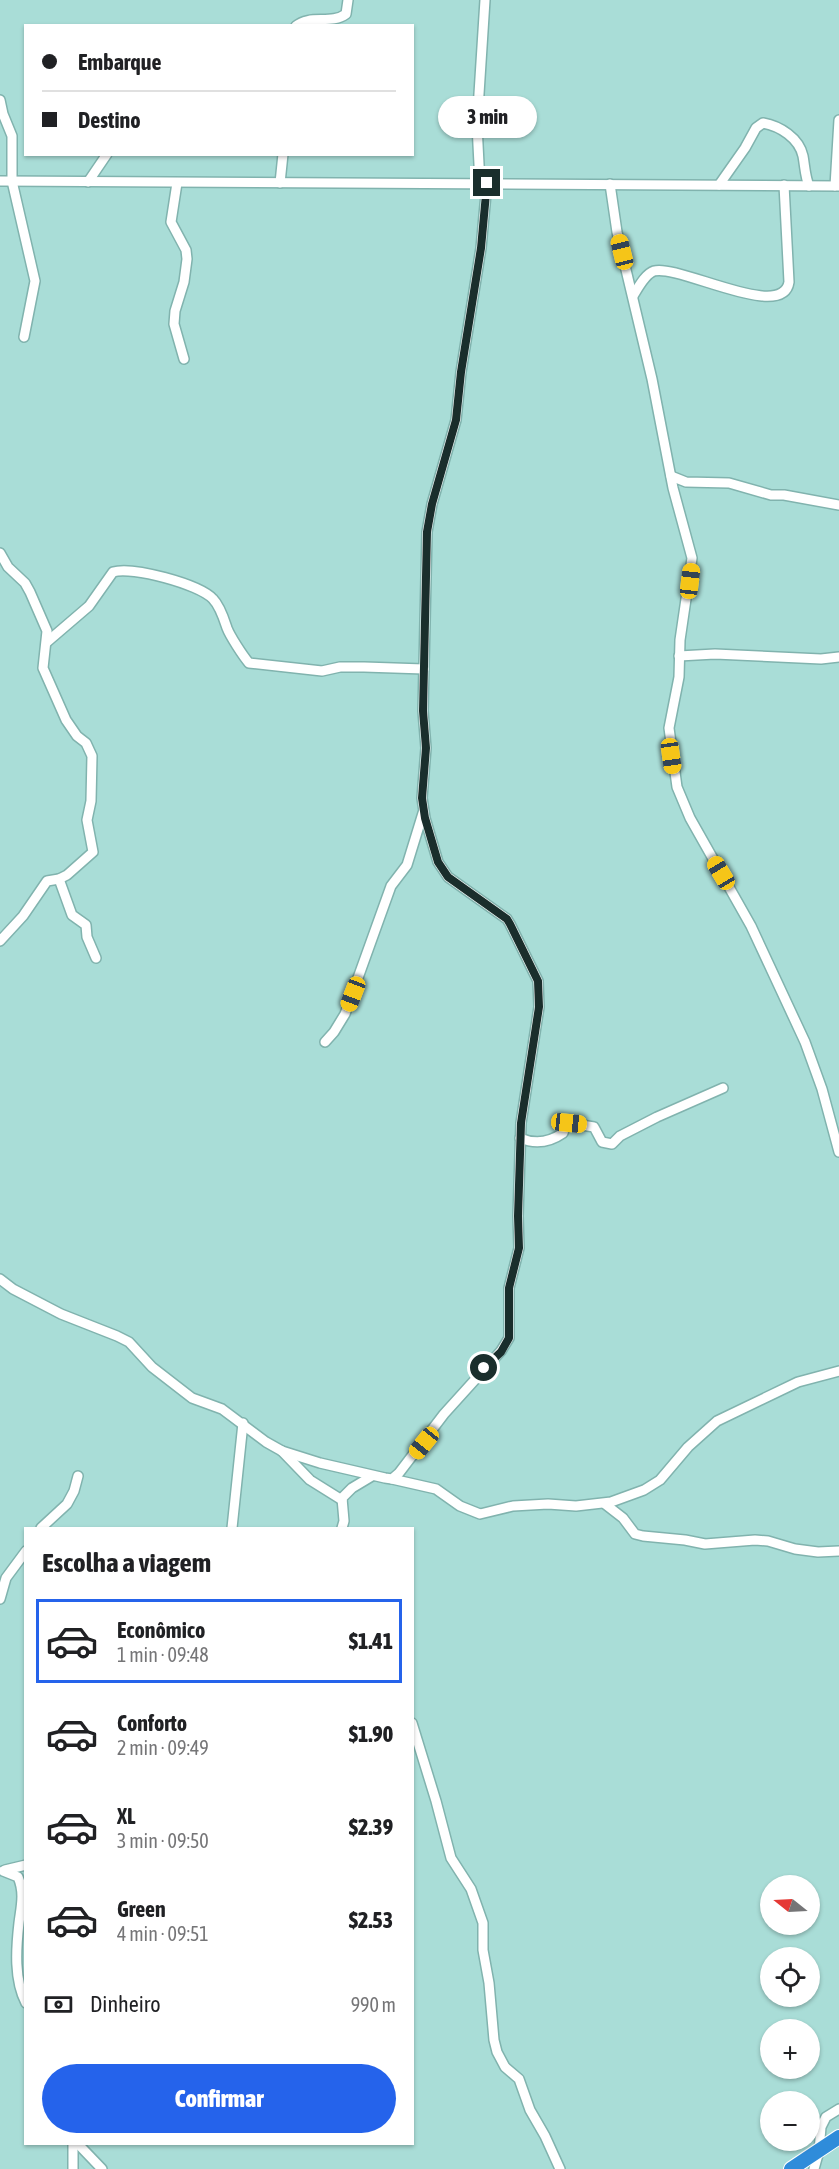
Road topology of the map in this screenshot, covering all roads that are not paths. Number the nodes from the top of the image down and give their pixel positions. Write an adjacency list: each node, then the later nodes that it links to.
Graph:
1 (348, 0): 3 (street)
2 (485, 0): 13 (street)
3 (300, 24)
4 (0, 100): 9 (street)
5 (839, 120): 18 (street)
6 (106, 156): 10 (street)
7 (283, 156): 12 (street)
8 (0, 181): 9 (street)
9 (12, 181): 10 (street); 20 (street)
10 (88, 182): 11 (street)
11 (177, 183): 12 (street); 21 (street)
12 (280, 183): 13 (street)
13 (483, 184): 14 (street); 28 (street)
14 (610, 184): 15 (street); 19 (street)
15 (719, 185): 16 (street); 17 (street)
16 (784, 185): 17 (street); 19 (street)
17 (809, 186): 18 (street)
18 (837, 186)
19 (633, 296): 22 (street)
20 (24, 338)
21 (184, 359)
22 (671, 476): 23 (street); 26 (street)
23 (839, 505)
24 (0, 554): 25 (street)
25 (47, 642): 28 (street); 30 (street)
26 (679, 656): 27 (street); 36 (street)
27 (839, 657)
28 (424, 669): 29 (street)
29 (423, 810): 33 (street); 35 (street)
30 (59, 879): 31 (street); 32 (street)
31 (0, 941)
32 (96, 958)
33 (324, 1042)
34 (723, 1088): 35 (street)
35 (520, 1138): 43 (street)
36 (839, 1150)
37 (0, 1279): 39 (street)
38 (839, 1371): 45 (street)
39 (243, 1423): 40 (street); 47 (street)
40 (282, 1451): 42 (street); 44 (street)
41 (78, 1476): 46 (street)
42 (372, 1476): 43 (street); 44 (street)
43 (392, 1479): 45 (street)
44 (342, 1500): 48 (street)
45 (605, 1504): 49 (street)
46 (42, 1527)
47 (232, 1527)
48 (342, 1527)
49 (839, 1551)
50 (24, 1554): 51 (street)
51 (0, 1599)
52 (414, 1730): 65 (street)
53 (24, 1866): 54 (street)
54 (2, 1871): 55 (street)
55 (24, 1998)
56 (839, 2109): 57 (street)
57 (820, 2131)
58 (839, 2137): 61 (highway)
59 (73, 2145): 63 (street)
60 (79, 2145): 64 (street)
61 (820, 2150)
62 (819, 2151): 66 (highway); 67 (street)
63 (73, 2169)
64 (102, 2169)
65 (560, 2169)
66 (791, 2169)
67 (814, 2169)

